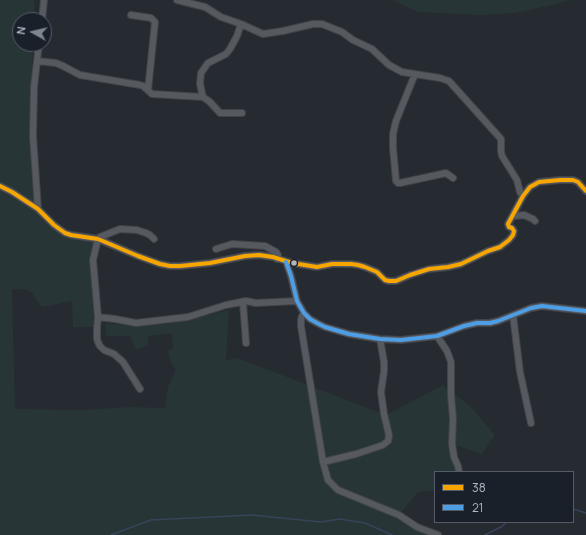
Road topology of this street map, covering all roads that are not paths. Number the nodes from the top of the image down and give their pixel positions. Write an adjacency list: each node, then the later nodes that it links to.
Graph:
1 (44, 0): 3 (street)
2 (177, 0): 5 (street)
3 (43, 12)
4 (131, 15): 9 (street)
5 (241, 24): 8 (street); 10 (street)
6 (38, 52): 7 (street)
7 (37, 61): 9 (street); 16 (street)
8 (415, 74): 12 (street); 15 (street)
9 (148, 90): 10 (street)
10 (203, 97): 11 (street)
11 (242, 113)
12 (453, 178)
13 (0, 186): 16 (street)
14 (586, 191): 15 (street)
15 (523, 196): 17 (street)
16 (38, 209): 19 (street)
17 (509, 221): 18 (street); 23 (street)
18 (535, 221)
19 (98, 239): 20 (street); 22 (street); 29 (street)
20 (154, 239)
21 (216, 250): 22 (street)
22 (278, 259): 23 (street)
23 (286, 262): 25 (street)
24 (244, 302): 25 (street); 29 (street); 32 (street)
25 (297, 302): 27 (street)
26 (586, 311): 28 (street)
27 (304, 313): 31 (street); 35 (street)
28 (513, 315): 30 (street); 34 (street)
29 (98, 317): 33 (street)
30 (437, 336): 31 (street); 36 (street)
31 (380, 339): 35 (street)
32 (246, 343)
33 (140, 390)
34 (531, 423)
35 (323, 462): 37 (street)
36 (458, 471)
37 (438, 535)

